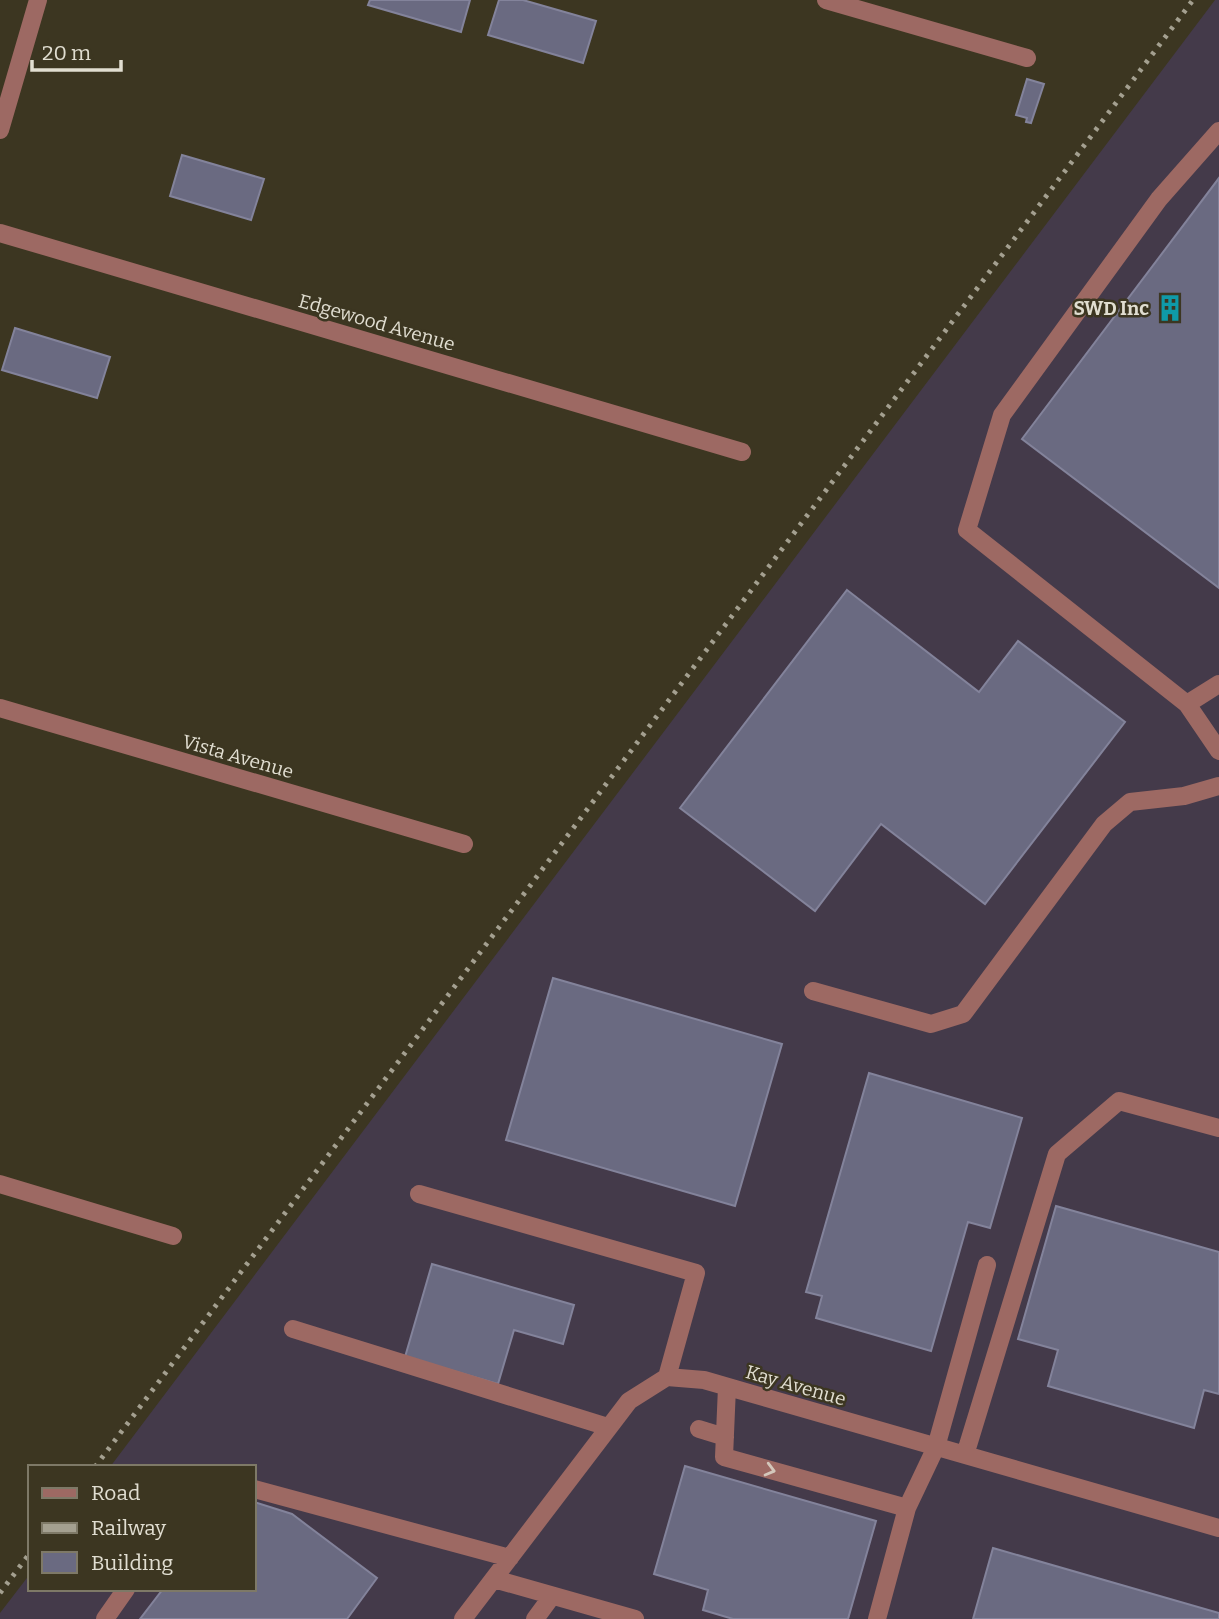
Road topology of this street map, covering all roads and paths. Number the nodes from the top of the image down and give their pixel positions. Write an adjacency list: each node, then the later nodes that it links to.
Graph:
1 (38, 0): 4 (street)
2 (826, 0): 3 (street)
3 (1027, 58)
4 (0, 130)
5 (1219, 131): 9 (street)
6 (0, 233): 7 (street, Edgewood Avenue)
7 (741, 452)
8 (1219, 684): 9 (street)
9 (1187, 704): 11 (street)
10 (0, 708): 13 (street, Vista Avenue)
11 (1219, 751)
12 (1219, 786): 14 (street)
13 (464, 844)
14 (813, 991)
15 (1219, 1128): 27 (street)
16 (0, 1184): 18 (street)
17 (419, 1194): 21 (street)
18 (173, 1236)
19 (987, 1265): 26 (street)
20 (293, 1329): 23 (street)
21 (667, 1377): 22 (street, Kay Avenue); 23 (street)
22 (727, 1387): 25 (street); 26 (street, Kay Avenue)
23 (608, 1427): 31 (street)
24 (699, 1429): 25 (street)
25 (725, 1437): 29 (street, one-way to 29)
26 (936, 1447): 27 (street, Kay Avenue); 29 (street)
27 (965, 1455): 30 (street, Kay Avenue)
28 (256, 1490): 31 (street)
29 (907, 1508): 39 (street)
30 (1219, 1528)
31 (510, 1558): 32 (street)
32 (494, 1579): 34 (street); 36 (street)
33 (125, 1591): 35 (street)
34 (552, 1596): 37 (street); 38 (street)
35 (105, 1619)
36 (463, 1619)
37 (535, 1619)
38 (635, 1619)
39 (877, 1619)

